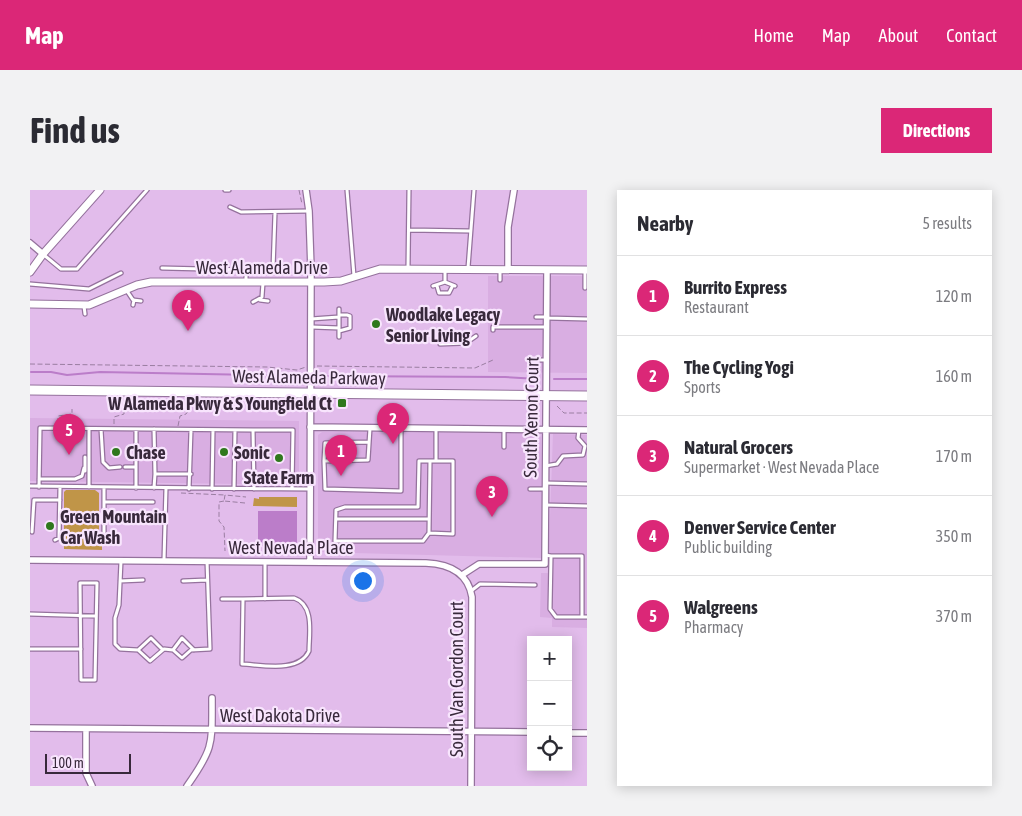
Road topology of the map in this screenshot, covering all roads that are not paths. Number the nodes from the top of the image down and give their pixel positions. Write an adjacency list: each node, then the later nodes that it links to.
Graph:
1 (100, 190): 16 (street)
2 (147, 190): 16 (lane)
3 (225, 190): 4 (lane)
4 (229, 190)
5 (306, 190): 11 (street)
6 (347, 190): 27 (lane)
7 (409, 190): 13 (lane)
8 (474, 190): 14 (lane)
9 (514, 190): 21 (street)
10 (230, 207): 12 (lane)
11 (309, 211): 12 (lane); 32 (street)
12 (274, 213): 22 (lane)
13 (409, 230): 14 (lane); 18 (lane)
14 (470, 231): 20 (lane)
15 (30, 243): 16 (street)
16 (43, 254): 25 (street)
17 (162, 268): 22 (lane)
18 (408, 269): 19 (street, West Alameda Drive); 27 (street, West Alameda Drive)
19 (445, 269): 20 (street, West Alameda Drive); 29 (lane)
20 (468, 269): 21 (street, West Alameda Drive)
21 (504, 269): 23 (street, West Alameda Drive); 28 (lane)
22 (246, 270): 30 (lane)
23 (547, 270): 24 (street, West Alameda Drive); 48 (street, South Xenon Court)
24 (586, 270): 34 (lane)
25 (30, 272)
26 (121, 273): 33 (lane)
27 (354, 276): 32 (street, West Alameda Drive)
28 (500, 280)
29 (445, 282): 29 (lane)
30 (246, 283): 31 (street, West Alameda Drive); 35 (street, West Alameda Drive)
31 (263, 283): 32 (street, West Alameda Drive); 37 (lane)
32 (311, 283): 49 (street)
33 (30, 284)
34 (585, 288)
35 (126, 290): 36 (lane); 43 (street, West Alameda Drive)
36 (134, 300): 38 (lane); 42 (lane)
37 (260, 300): 39 (lane); 40 (lane)
38 (141, 301)
39 (268, 301)
40 (253, 302)
41 (30, 304): 43 (street, West Alameda Drive)
42 (132, 305)
43 (84, 306): 45 (lane)
44 (339, 309): 46 (lane)
45 (85, 314)
46 (339, 316): 49 (lane); 53 (lane); 53 (lane)
47 (536, 317): 48 (lane)
48 (547, 317): 50 (lane); 52 (street, South Xenon Court)
49 (311, 319): 51 (street)
50 (587, 319)
51 (311, 327): 53 (lane); 61 (street)
52 (547, 327): 54 (lane); 59 (street, South Xenon Court)
53 (339, 329): 56 (lane)
54 (493, 330)
55 (476, 336): 57 (lane)
56 (339, 337)
57 (440, 344)
58 (534, 360): 59 (lane)
59 (546, 360): 62 (street, South Xenon Court)
60 (30, 390): 61 (main road, West Alameda Parkway)
61 (311, 394): 62 (main road, West Alameda Parkway); 64 (street)
62 (546, 396): 63 (main road, West Alameda Parkway); 73 (street, South Xenon Court)
63 (587, 396)
64 (310, 427): 65 (street); 113 (street)
65 (370, 427): 66 (street); 80 (lane)
66 (402, 428): 67 (street); 85 (lane)
67 (436, 428): 72 (street); 84 (lane)
68 (89, 429): 69 (lane); 82 (lane); 96 (lane)
69 (101, 429): 70 (lane); 87 (lane)
70 (136, 429): 71 (lane); 89 (lane)
71 (154, 429): 74 (lane); 92 (lane)
72 (504, 429): 73 (street); 81 (lane)
73 (545, 429): 78 (street); 86 (street, South Xenon Court)
74 (191, 430): 75 (lane); 93 (lane)
75 (213, 430): 76 (lane); 108 (lane)
76 (235, 430): 77 (lane); 109 (lane)
77 (253, 430): 94 (lane); 111 (lane)
78 (579, 430): 79 (street); 86 (lane)
79 (587, 430)
80 (370, 442): 85 (lane); 85 (lane)
81 (504, 447)
82 (89, 455): 91 (lane); 102 (lane)
83 (430, 461): 84 (lane); 119 (lane); 120 (lane)
84 (436, 461): 122 (lane)
85 (324, 462)
86 (545, 466): 99 (street, South Xenon Court)
87 (120, 467)
88 (125, 467): 89 (lane)
89 (136, 467): 104 (lane)
90 (84, 468): 91 (lane)
91 (84, 473): 96 (lane)
92 (155, 474): 93 (lane); 105 (lane)
93 (191, 474): 107 (lane)
94 (254, 476): 95 (lane); 110 (lane)
95 (286, 477)
96 (39, 479): 100 (lane)
97 (587, 484): 99 (lane)
98 (30, 486): 100 (lane)
99 (545, 486): 112 (lane); 117 (street, South Xenon Court)
100 (39, 487): 101 (lane)
101 (60, 487): 102 (lane); 114 (lane)
102 (89, 488): 103 (lane)
103 (104, 488): 104 (lane); 115 (lane)
104 (136, 488): 105 (lane)
105 (154, 488): 106 (lane)
106 (166, 488): 107 (lane); 128 (lane)
107 (189, 489): 108 (lane)
108 (212, 489): 109 (lane)
109 (234, 489): 110 (lane)
110 (254, 489): 111 (lane)
111 (292, 489): 113 (lane)
112 (530, 489)
113 (310, 490): 131 (street)
114 (60, 500): 121 (lane); 123 (lane)
115 (104, 502): 116 (lane); 124 (lane)
116 (153, 502)
117 (545, 505): 118 (lane); 125 (street, South Xenon Court)
118 (587, 506)
119 (336, 519): 120 (lane); 122 (lane)
120 (429, 519): 122 (lane)
121 (32, 532)
122 (429, 533)
123 (54, 540)
124 (104, 540)
125 (548, 556): 132 (street, South Xenon Court); 142 (lane); 147 (lane)
126 (30, 560): 127 (street, West Nevada Place)
127 (121, 561): 128 (street, West Nevada Place); 135 (lane)
128 (164, 561): 129 (street, West Nevada Place)
129 (206, 561): 130 (street, West Nevada Place); 134 (lane)
130 (265, 562): 131 (street, West Nevada Place); 141 (lane)
131 (310, 562): 132 (street, West Nevada Place)
132 (462, 575): 138 (street, South Van Gordon Court)
133 (143, 580): 135 (lane)
134 (207, 580): 136 (lane); 154 (lane)
135 (120, 581): 151 (lane)
136 (183, 581)
137 (535, 585): 138 (lane)
138 (471, 591): 159 (street, South Van Gordon Court)
139 (222, 599): 140 (lane)
140 (243, 599): 141 (lane); 141 (lane)
141 (265, 599)
142 (582, 603): 143 (lane); 147 (lane)
143 (587, 603)
144 (30, 614): 145 (lane)
145 (82, 616): 146 (lane); 146 (lane); 150 (lane)
146 (96, 616): 150 (lane)
147 (582, 617): 148 (lane)
148 (587, 617)
149 (30, 649): 150 (lane)
150 (81, 649)
151 (138, 650): 152 (lane); 152 (lane)
152 (162, 650): 153 (lane)
153 (173, 650): 154 (lane); 154 (lane)
154 (194, 650)
155 (212, 698): 158 (street)
156 (30, 728): 157 (street, West Dakota Drive)
157 (86, 728): 158 (street, West Dakota Drive); 163 (street)
158 (212, 730): 159 (street, West Dakota Drive); 164 (street)
159 (472, 732): 160 (street, West Dakota Drive); 165 (street, South Van Gordon Court)
160 (527, 732)
161 (572, 733): 162 (street)
162 (587, 733)
163 (92, 786)
164 (187, 786)
165 (471, 786)

